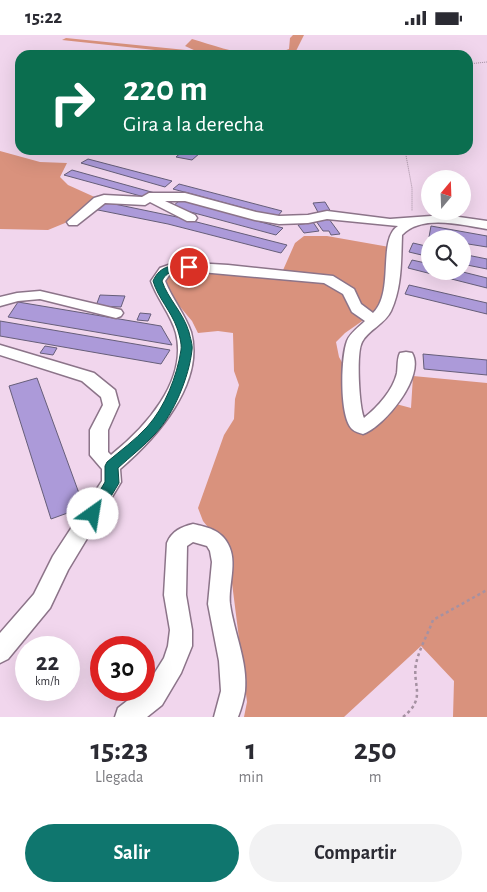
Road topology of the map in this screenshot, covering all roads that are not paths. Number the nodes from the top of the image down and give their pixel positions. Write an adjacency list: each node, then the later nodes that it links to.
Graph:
1 (149, 197): 2 (street); 3 (street); 4 (street)
2 (342, 216): 5 (street); 7 (street)
3 (191, 218)
4 (73, 222)
5 (417, 222): 6 (street); 7 (street)
6 (487, 225)
7 (396, 235): 10 (street)
8 (0, 302): 9 (street)
9 (116, 313)
10 (374, 319): 12 (street); 13 (street)
11 (0, 350): 13 (street)
12 (406, 357)
13 (111, 466): 14 (street)
14 (0, 651)
15 (127, 717): 16 (street)
16 (226, 717)

